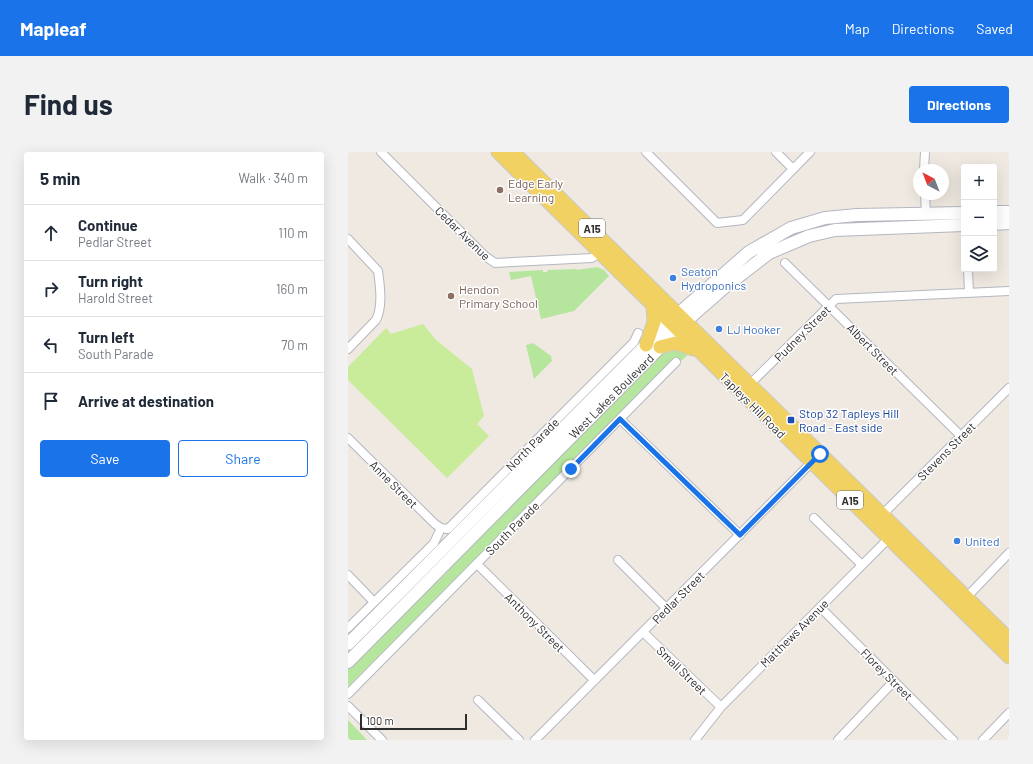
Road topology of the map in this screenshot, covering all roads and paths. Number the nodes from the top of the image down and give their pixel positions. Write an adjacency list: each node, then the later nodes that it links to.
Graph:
1 (381, 152): 19 (street, Cedar Avenue)
2 (498, 152): 19 (main road, Tapleys Hill Road / A15)
3 (513, 152): 19 (main road, Tapleys Hill Road / A15)
4 (646, 152): 9 (street)
5 (776, 152): 9 (street)
6 (810, 152): 9 (street)
7 (925, 152): 8 (street)
8 (924, 164)
9 (793, 169)
10 (926, 200): 14 (street)
11 (997, 212): 12 (main road)
12 (1009, 212)
13 (961, 214): 14 (main road, West Lakes Boulevard)
14 (926, 220): 17 (main road, West Lakes Boulevard); 26 (main road, West Lakes Boulevard)
15 (1009, 223): 16 (main road)
16 (997, 224)
17 (961, 225)
18 (348, 239): 30 (street)
19 (604, 249): 25 (main road, Tapleys Hill Road / A15); 26 (main road, Tapleys Hill Road / A15)
20 (785, 263): 24 (street, Albert Street)
21 (968, 272): 23 (street)
22 (1009, 291): 23 (street, Pudney Street)
23 (969, 293): 24 (street, Pudney Street)
24 (829, 305): 36 (street, Pudney Street); 38 (street, Albert Street)
25 (653, 306): 26 (main road, Tapleys Hill Road / A15); 28 (main road)
26 (678, 322): 28 (main road, West Lakes Boulevard); 29 (main road, West Lakes Boulevard); 31 (main road, Tapleys Hill Road / A15); 36 (main road, Tapleys Hill Road / A15)
27 (638, 333): 33 (street, North Parade)
28 (646, 345): 34 (main road, West Lakes Boulevard)
29 (660, 347): 31 (main road); 62 (main road, West Lakes Boulevard)
30 (348, 349)
31 (701, 354): 36 (main road, Tapleys Hill Road / A15)
32 (676, 362): 37 (street, South Parade)
33 (598, 378): 34 (street); 41 (street, North Parade)
34 (610, 380): 42 (main road, West Lakes Boulevard)
35 (1009, 388): 38 (street, Stevens Street)
36 (746, 389): 40 (main road, Tapleys Hill Road / A15)
37 (620, 419): 47 (street); 50 (street, South Parade)
38 (961, 436): 43 (street, Stevens Street)
39 (348, 438): 45 (street, Anne Street)
40 (816, 458): 43 (main road, Tapleys Hill Road / A15); 46 (main road, Tapleys Hill Road / A15); 47 (street, Pedlar Street)
41 (467, 510): 42 (street); 45 (street, North Parade)
42 (480, 510): 60 (main road, West Lakes Boulevard)
43 (882, 515): 46 (main road, Tapleys Hill Road / A15)
44 (814, 518): 51 (street)
45 (441, 528): 53 (street)
46 (893, 534): 51 (street, Matthews Avenue); 54 (main road, Tapleys Hill Road / A15)
47 (740, 535): 56 (street, Pedlar Street)
48 (1009, 553): 54 (street)
49 (618, 560): 56 (street)
50 (477, 564): 63 (street, Anthony Street); 65 (street, South Parade)
51 (862, 565): 55 (street, Matthews Avenue)
52 (348, 575): 53 (street)
53 (374, 602): 57 (street)
54 (962, 602): 59 (main road, Tapleys Hill Road / A15); 61 (main road, Tapleys Hill Road / A15)
55 (820, 607): 64 (street, Florey Street); 68 (street, Matthews Avenue)
56 (666, 609): 58 (street, Pedlar Street)
57 (348, 628)
58 (643, 632): 63 (street, Pedlar Street); 68 (street, Small Street)
59 (1009, 639)
60 (348, 644)
61 (1009, 657)
62 (348, 662)
63 (594, 680): 72 (street, Pedlar Street)
64 (894, 681): 74 (street); 75 (street, Florey Street)
65 (348, 694)
66 (478, 700): 71 (street)
67 (348, 706): 70 (street)
68 (721, 707): 73 (street, Matthews Avenue)
69 (1009, 714): 76 (street)
70 (382, 740)
71 (519, 740)
72 (535, 740)
73 (695, 740)
74 (838, 740)
75 (953, 740)
76 (983, 740)

